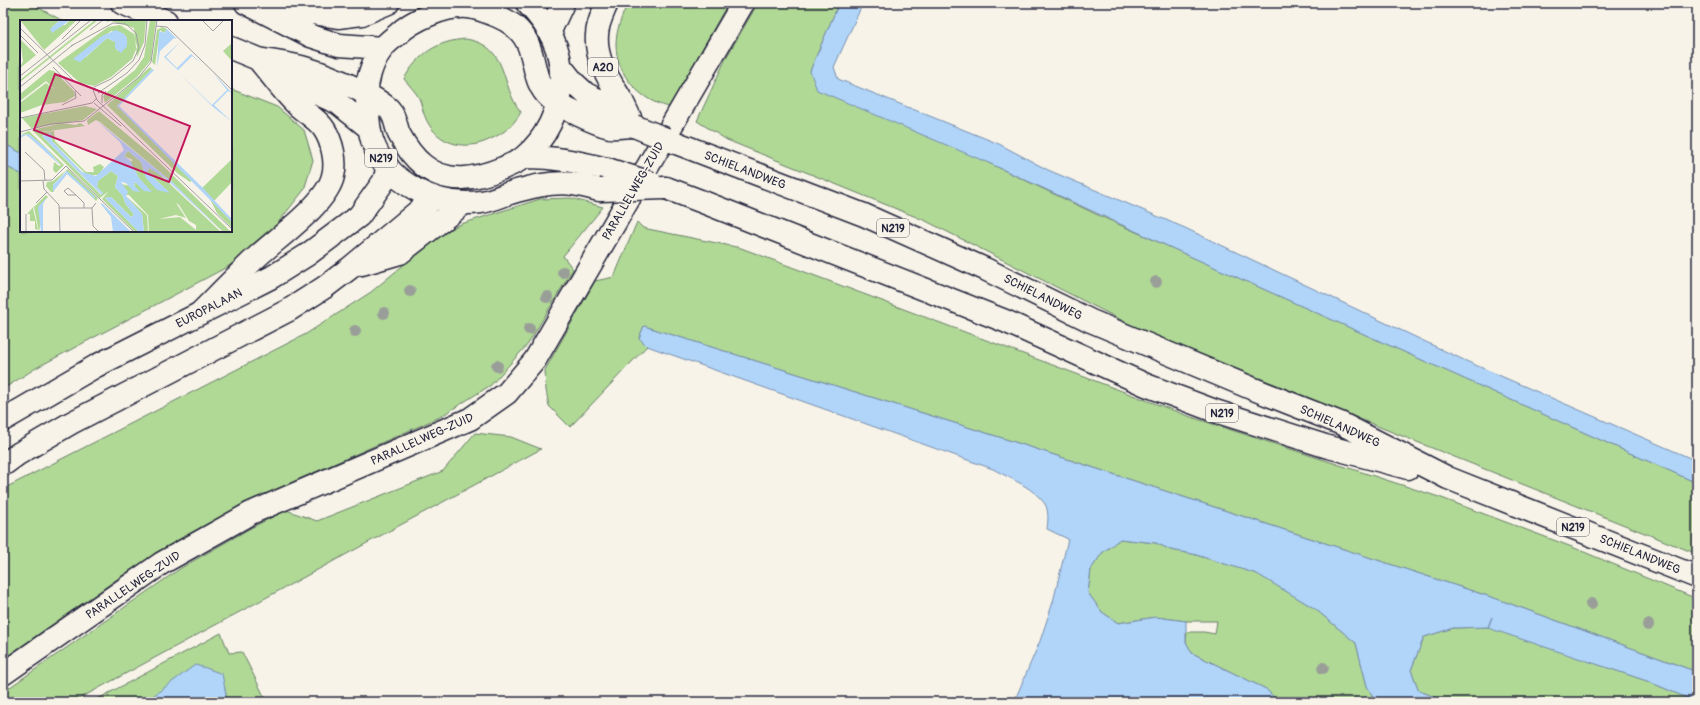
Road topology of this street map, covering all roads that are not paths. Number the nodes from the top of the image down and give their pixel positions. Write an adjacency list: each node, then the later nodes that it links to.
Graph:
1 (122, 3): 9 (main road)
2 (246, 3): 7 (main road); 12 (main road)
3 (527, 3): 10 (main road, N219)
4 (563, 3): 10 (main road)
5 (607, 3): 17 (main road, A20)
6 (743, 3): 31 (main road, PARALLELWEG-ZUID)
7 (385, 4)
8 (491, 7): 12 (main road, N219); 16 (main road, SCHIELANDWEG / N219)
9 (164, 20)
10 (550, 31): 14 (main road, N219)
11 (232, 48): 13 (main road, N219)
12 (383, 48): 15 (main road, N219)
13 (258, 59): 15 (main road, N219); 18 (main road, N219); 26 (main road)
14 (562, 68): 16 (main road, N219); 17 (main road, SCHIELANDWEG / N219)
15 (366, 94): 18 (main road, N219); 21 (main road, N219)
16 (558, 104): 17 (main road, SCHIELANDWEG / N219); 19 (main road, N219)
17 (634, 126): 29 (main road, SCHIELANDWEG / N219, bridge)
18 (369, 128): 20 (main road, N219)
19 (524, 157): 21 (main road, N219); 22 (main road, SCHIELANDWEG / N219, bridge)
20 (388, 167): 23 (main road, N219); 26 (main road, EUROPALAAN)
21 (456, 179): 23 (main road)
22 (666, 188): 24 (main road, SCHIELANDWEG / N219, bridge); 29 (main road, SCHIELANDWEG / N219)
23 (434, 198): 24 (main road, N219); 25 (main road)
24 (464, 203): 25 (main road)
25 (350, 268): 28 (main road)
26 (201, 312): 27 (main road, EUROPALAAN)
27 (3, 420)
28 (3, 465)
29 (1448, 478): 30 (main road, SCHIELANDWEG / N219)
30 (1697, 577)
31 (3, 674)

